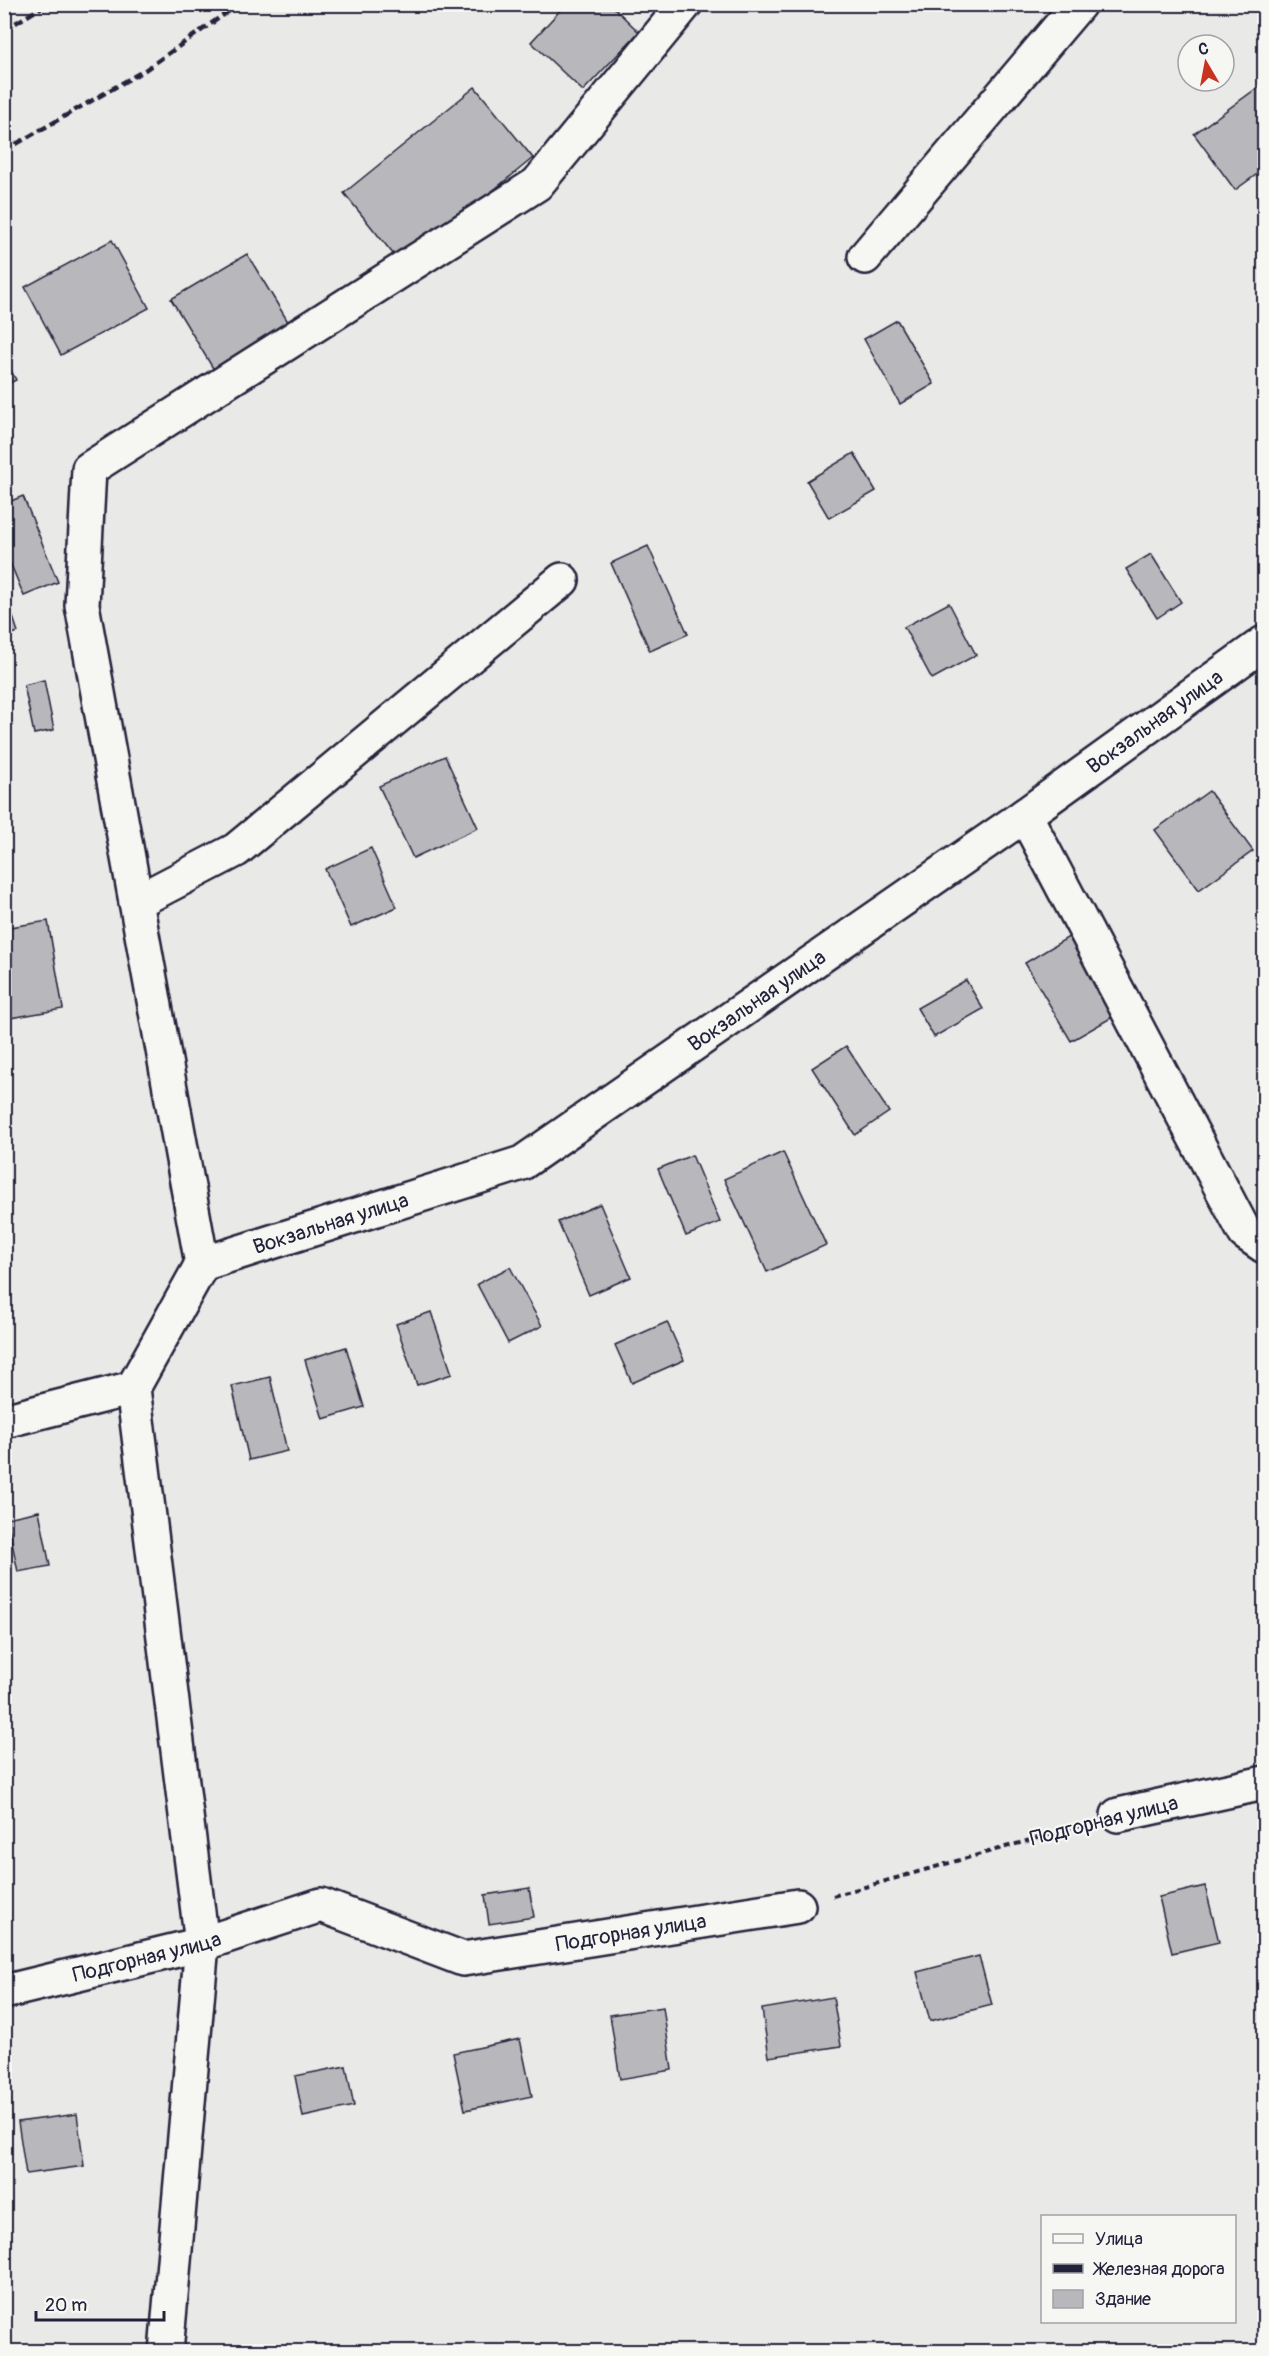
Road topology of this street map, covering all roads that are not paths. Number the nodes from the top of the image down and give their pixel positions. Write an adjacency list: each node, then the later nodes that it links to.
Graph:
1 (685, 4): 7 (street)
2 (1079, 4): 3 (street)
3 (865, 257)
4 (562, 580): 7 (street)
5 (1264, 643): 6 (street, Вокзальная улица)
6 (1025, 815): 8 (street); 9 (street, Вокзальная улица)
7 (136, 903): 9 (street)
8 (1264, 1246)
9 (202, 1264): 10 (street)
10 (133, 1388): 11 (street); 15 (street)
11 (4, 1421)
12 (1264, 1783): 13 (street, Подгорная улица)
13 (1118, 1815)
14 (798, 1906): 15 (street, Подгорная улица)
15 (202, 1944): 16 (street, Подгорная улица); 17 (street)
16 (4, 1992)
17 (166, 2352)

